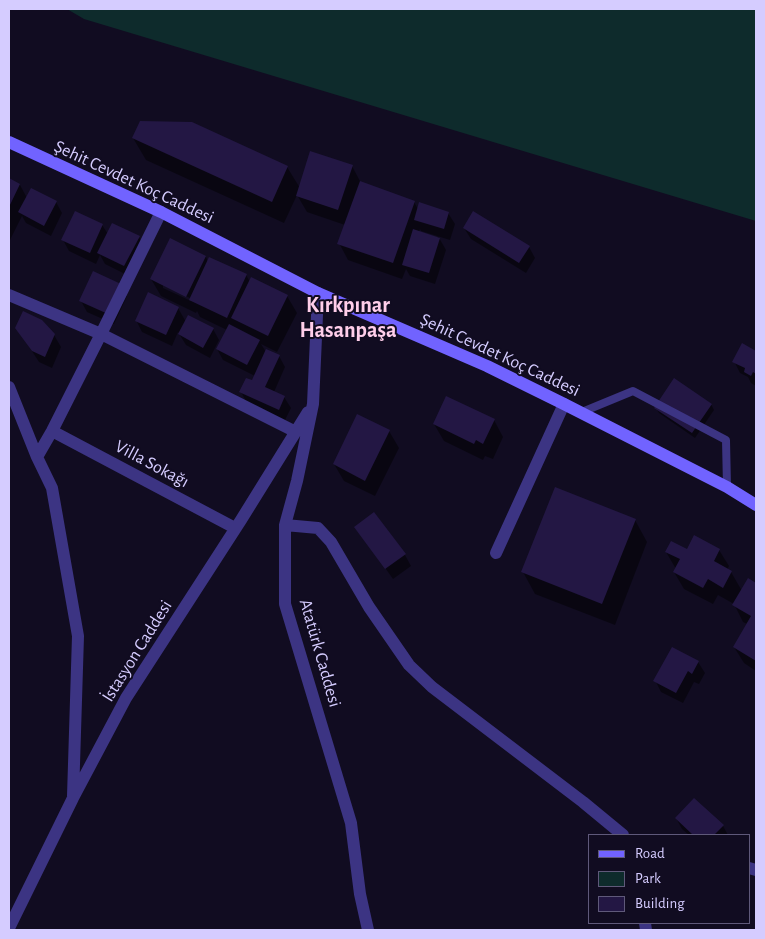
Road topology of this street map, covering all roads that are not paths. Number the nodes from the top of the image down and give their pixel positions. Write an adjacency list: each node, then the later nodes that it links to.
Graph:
1 (9, 142): 2 (main road, Şehit Cevdet Koç Caddesi)
2 (160, 212): 3 (main road, Şehit Cevdet Koç Caddesi); 5 (street)
3 (318, 293): 7 (street, Atatürk Caddesi); 8 (main road, Şehit Cevdet Koç Caddesi)
4 (9, 295): 5 (street)
5 (101, 334): 10 (street); 11 (street)
6 (9, 387): 12 (street)
7 (313, 404): 11 (street, İstasyon Caddesi); 15 (street, Atatürk Caddesi)
8 (564, 404): 9 (main road, Şehit Cevdet Koç Caddesi); 17 (street)
9 (582, 412): 13 (main road, Şehit Cevdet Koç Caddesi); 13 (lane)
10 (52, 431): 12 (street); 16 (street, Villa Sokağı)
11 (296, 432): 16 (street, İstasyon Caddesi)
12 (37, 457): 18 (street)
13 (727, 488): 14 (main road, Şehit Cevdet Koç Caddesi)
14 (756, 505)
15 (285, 525): 19 (street); 21 (street, Atatürk Caddesi)
16 (236, 528): 18 (street, İstasyon Caddesi)
17 (496, 553)
18 (73, 798): 20 (street, İstasyon Caddesi)
19 (622, 834)
20 (9, 929)
21 (368, 930)

